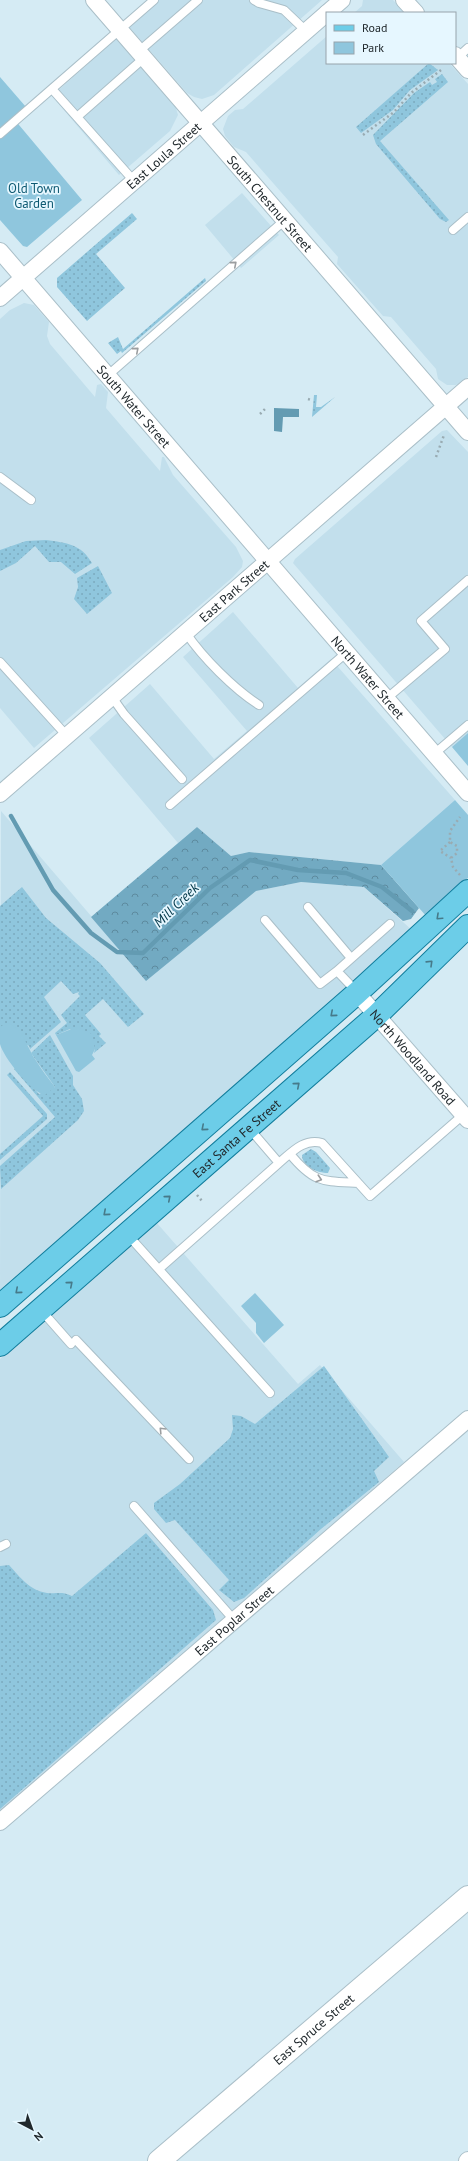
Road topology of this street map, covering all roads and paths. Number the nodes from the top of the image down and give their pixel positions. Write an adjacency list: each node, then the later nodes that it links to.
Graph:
1 (94, 0): 10 (street, South Chestnut Street)
2 (154, 0): 10 (lane)
3 (198, 0): 13 (lane)
4 (254, 0): 11 (lane)
5 (342, 0): 7 (street, East Loula Street)
6 (404, 0): 8 (street)
7 (328, 12)
8 (415, 12)
9 (326, 14): 11 (street, East Loula Street)
10 (119, 30): 13 (street, South Chestnut Street); 16 (lane)
11 (306, 31): 18 (street, East Loula Street)
12 (460, 54): 15 (street)
13 (141, 55): 17 (lane); 18 (street, South Chestnut Street)
14 (441, 70): 20 (path)
15 (468, 70)
16 (52, 89): 17 (lane); 19 (lane)
17 (77, 117): 21 (lane)
18 (200, 124): 21 (street, East Loula Street); 23 (street, South Chestnut Street)
19 (0, 134)
20 (363, 135)
21 (134, 181): 26 (street, East Loula Street)
22 (468, 217): 24 (lane)
23 (285, 220): 28 (lane, one-way to 23); 30 (street, South Chestnut Street)
24 (453, 230)
25 (0, 251): 26 (street, South Water Street)
26 (23, 278): 27 (street, East Loula Street); 28 (street, South Water Street)
27 (0, 298)
28 (107, 376): 38 (street, South Water Street)
29 (468, 387): 30 (street, East Park Street)
30 (446, 406): 33 (street, South Chestnut Street); 38 (street, East Park Street)
31 (266, 408): 32 (path)
32 (260, 414)
33 (468, 432)
34 (444, 435): 35 (path)
35 (436, 457)
36 (0, 477): 37 (lane)
37 (31, 500)
38 (267, 562): 40 (street, East Park Street); 41 (street, North Water Street)
39 (468, 580): 44 (lane)
40 (186, 633): 43 (street, East Park Street); 45 (lane)
41 (346, 653): 44 (street, North Water Street); 52 (lane)
42 (0, 662): 47 (lane)
43 (112, 697): 47 (street, East Park Street); 49 (lane)
44 (386, 699): 48 (street, North Water Street)
45 (259, 705)
46 (468, 725): 48 (lane)
47 (67, 736): 51 (street, East Park Street)
48 (434, 754): 50 (street, North Water Street)
49 (182, 779)
50 (468, 793)
51 (0, 794)
52 (170, 805)
53 (460, 817): 54 (path)
54 (450, 842): 55 (path); 55 (path)
55 (451, 858): 56 (path)
56 (464, 884): 63 (main road, one-way to 63)
57 (308, 907): 61 (lane)
58 (265, 920): 62 (lane)
59 (390, 924): 61 (lane)
60 (468, 926): 64 (main road, East Santa Fe Street, one-way to 60)
61 (351, 958): 62 (lane)
62 (337, 971): 63 (lane)
63 (357, 993): 64 (street, North Woodland Road); 65 (main road, one-way to 65)
64 (376, 1016): 66 (street, North Woodland Road); 67 (main road, East Santa Fe Street, one-way to 64)
65 (229, 1105): 67 (main road); 75 (main road, one-way to 75)
66 (466, 1118): 70 (lane)
67 (248, 1127): 69 (lane); 73 (main road, East Santa Fe Street, one-way to 67)
68 (290, 1154): 69 (lane); 70 (lane, one-way to 70); 70 (lane)
69 (279, 1163): 74 (lane)
70 (358, 1183)
71 (197, 1195): 72 (path)
72 (202, 1201)
73 (127, 1234): 74 (lane); 76 (main road, East Santa Fe Street, one-way to 73)
74 (159, 1269): 78 (lane)
75 (0, 1306)
76 (40, 1309): 77 (main road, East Santa Fe Street); 80 (lane, one-way to 76)
77 (0, 1344)
78 (270, 1393)
79 (468, 1419): 82 (street, East Poplar Street)
80 (189, 1458)
81 (134, 1506): 82 (lane)
82 (234, 1620): 83 (street, East Poplar Street)
83 (0, 1822)
84 (468, 1897): 85 (street, East Spruce Street)
85 (159, 2161)

